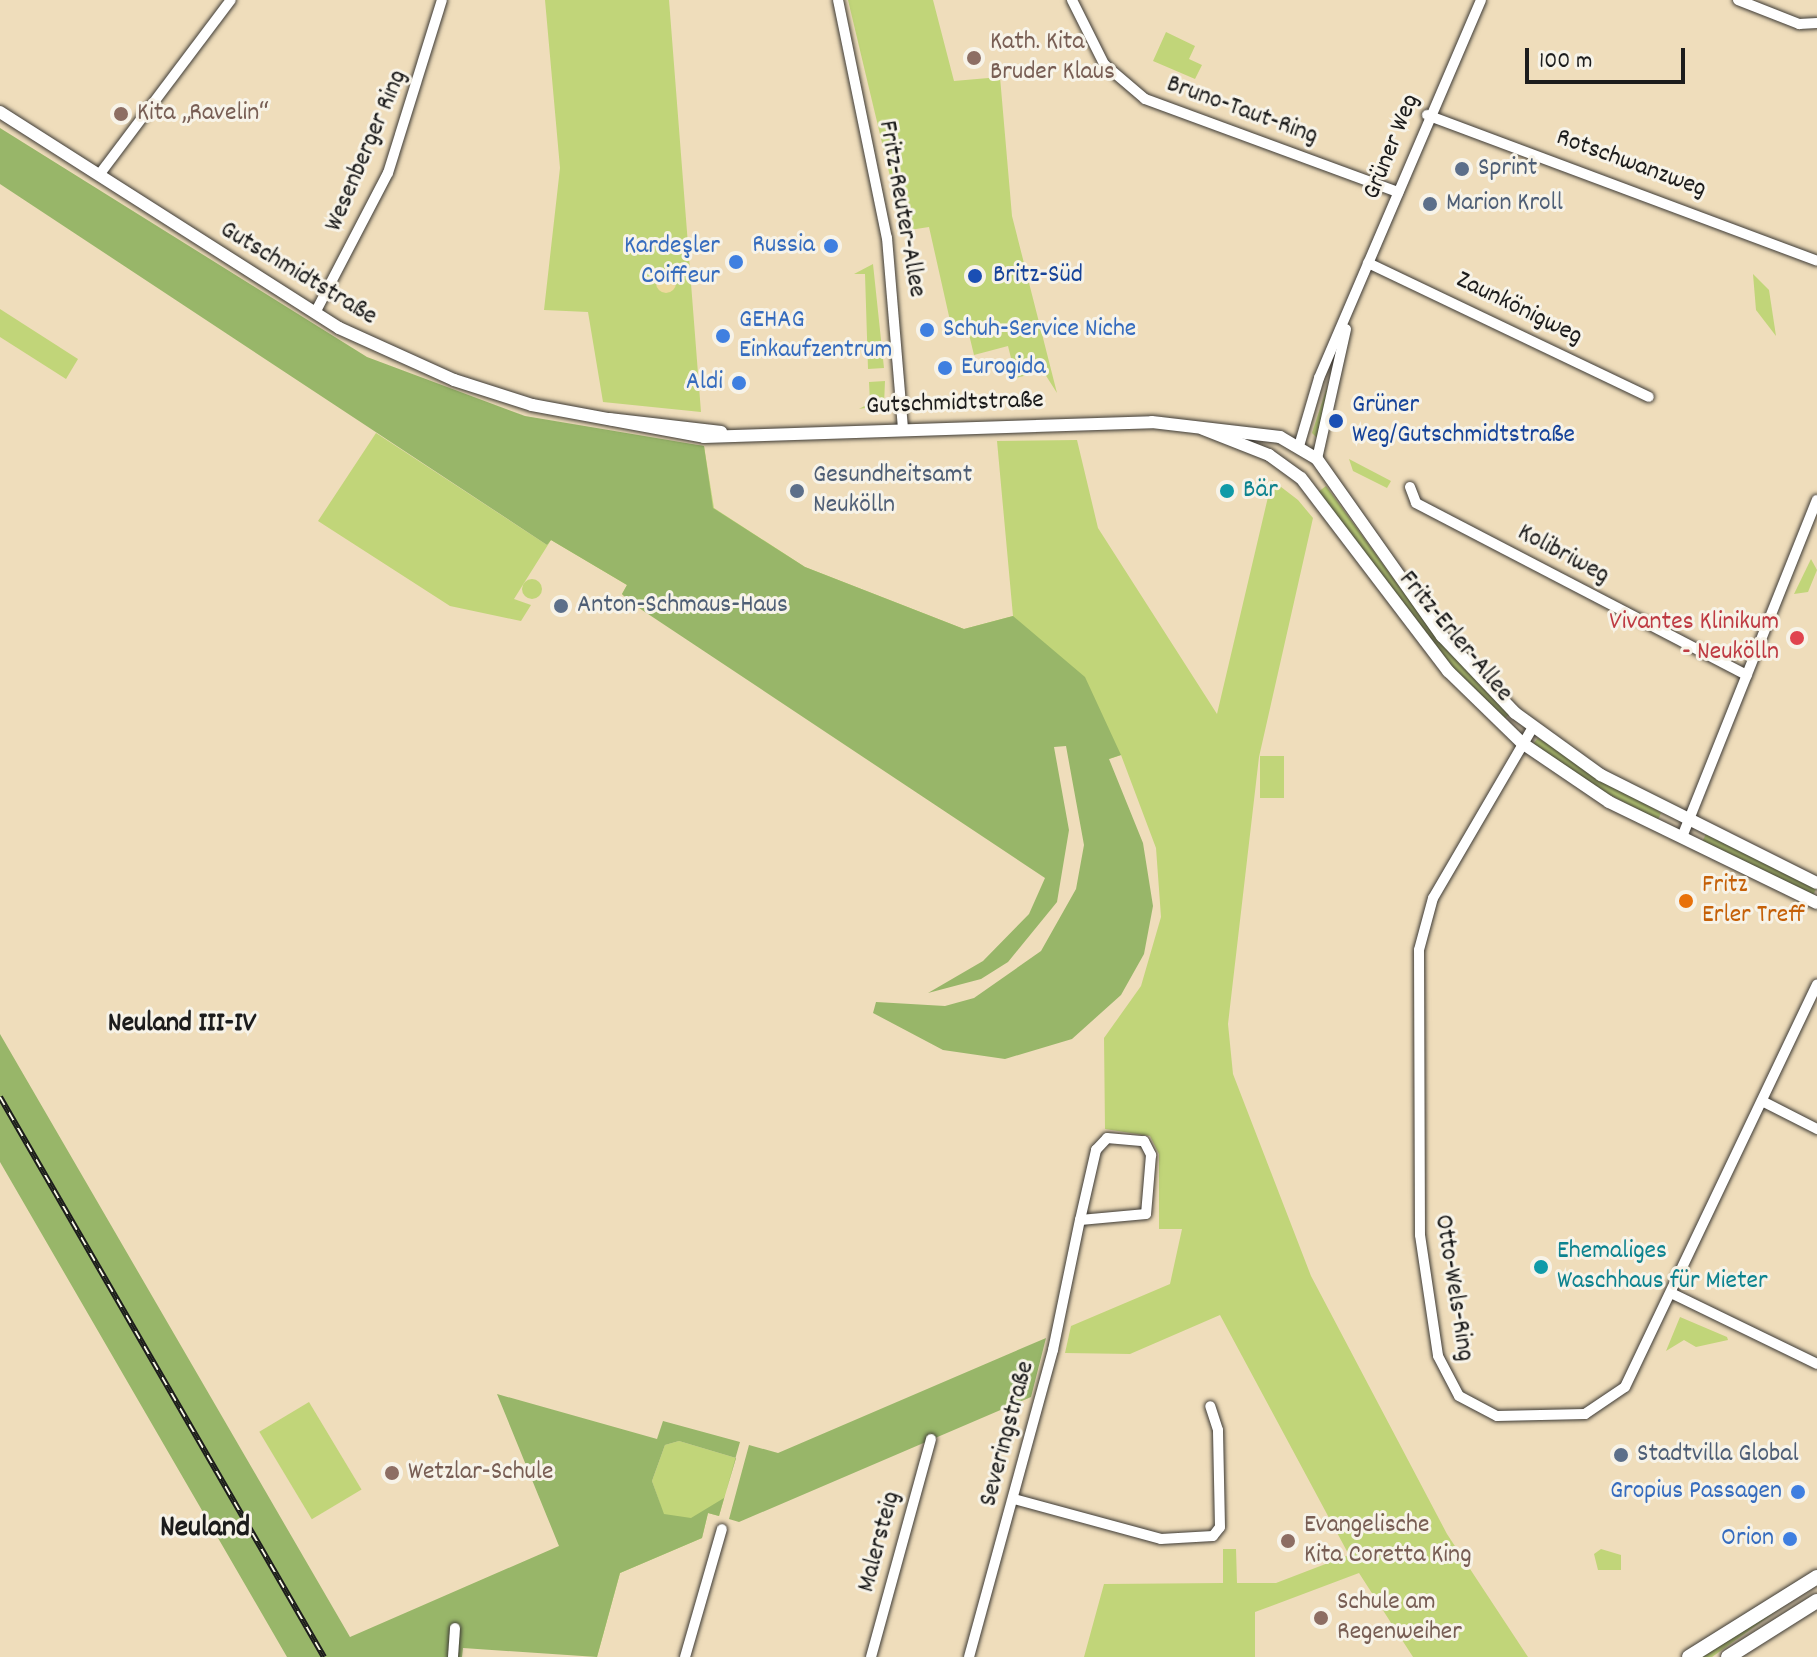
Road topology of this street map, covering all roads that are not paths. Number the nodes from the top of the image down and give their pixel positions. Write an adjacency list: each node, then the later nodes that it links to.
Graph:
1 (231, 0): 10 (street)
2 (442, 0): 15 (street, Wesenberger Ring)
3 (838, 0): 18 (street, Fritz-Reuter-Allee)
4 (1072, 0): 11 (street, Bruno-Taut-Ring)
5 (1481, 0): 9 (street, Grüner Weg)
6 (1738, 0): 7 (street)
7 (1817, 23)
8 (0, 112): 10 (street, Gutschmidtstraße)
9 (1427, 115): 11 (street, Grüner Weg); 12 (street, Rotschwanzweg)
10 (99, 175): 15 (street, Gutschmidtstraße)
11 (1398, 192): 13 (street, Grüner Weg)
12 (1817, 261)
13 (1368, 263): 14 (street, Grüner Weg); 16 (street, Zaunkönigweg)
14 (1349, 312): 19 (street, Grüner Weg); 20 (street, Grüner Weg)
15 (315, 313): 18 (street, Gutschmidtstraße)
16 (1649, 397)
17 (1188, 424): 18 (street, Gutschmidtstraße); 19 (street, Gutschmidtstraße); 21 (street, Gutschmidtstraße)
18 (903, 428)
19 (1299, 446): 20 (street, Fritz-Erler-Allee); 21 (street)
20 (1317, 459): 22 (street); 26 (street, Fritz-Erler-Allee)
21 (1288, 466): 22 (street, Fritz-Erler-Allee)
22 (1301, 478): 27 (street, Fritz-Erler-Allee)
23 (1410, 487): 25 (street, Kolibriweg)
24 (1817, 500): 25 (street)
25 (1747, 675): 28 (street)
26 (1533, 727): 27 (street, Otto-Wels-Ring); 28 (street, Fritz-Erler-Allee)
27 (1522, 743): 29 (street, Fritz-Erler-Allee); 36 (street, Otto-Wels-Ring)
28 (1689, 821): 29 (street); 30 (street, Fritz-Erler-Allee)
29 (1682, 837): 31 (street, Fritz-Erler-Allee)
30 (1817, 883)
31 (1817, 903)
32 (1817, 984): 33 (street, Otto-Wels-Ring)
33 (1762, 1101): 34 (street); 36 (street, Otto-Wels-Ring)
34 (1817, 1129)
35 (1080, 1220): 35 (street, Severingstraße); 40 (street, Severingstraße)
36 (1671, 1293): 37 (street)
37 (1817, 1364)
38 (1210, 1406): 40 (street)
39 (931, 1439): 47 (street, Malersteig)
40 (1014, 1499): 48 (street, Severingstraße)
41 (722, 1529): 46 (street)
42 (1817, 1577): 49 (main road)
43 (1817, 1601): 50 (main road)
44 (455, 1628): 45 (street)
45 (453, 1657)
46 (685, 1657)
47 (871, 1657)
48 (969, 1657)
49 (1689, 1657)
50 (1728, 1657)

